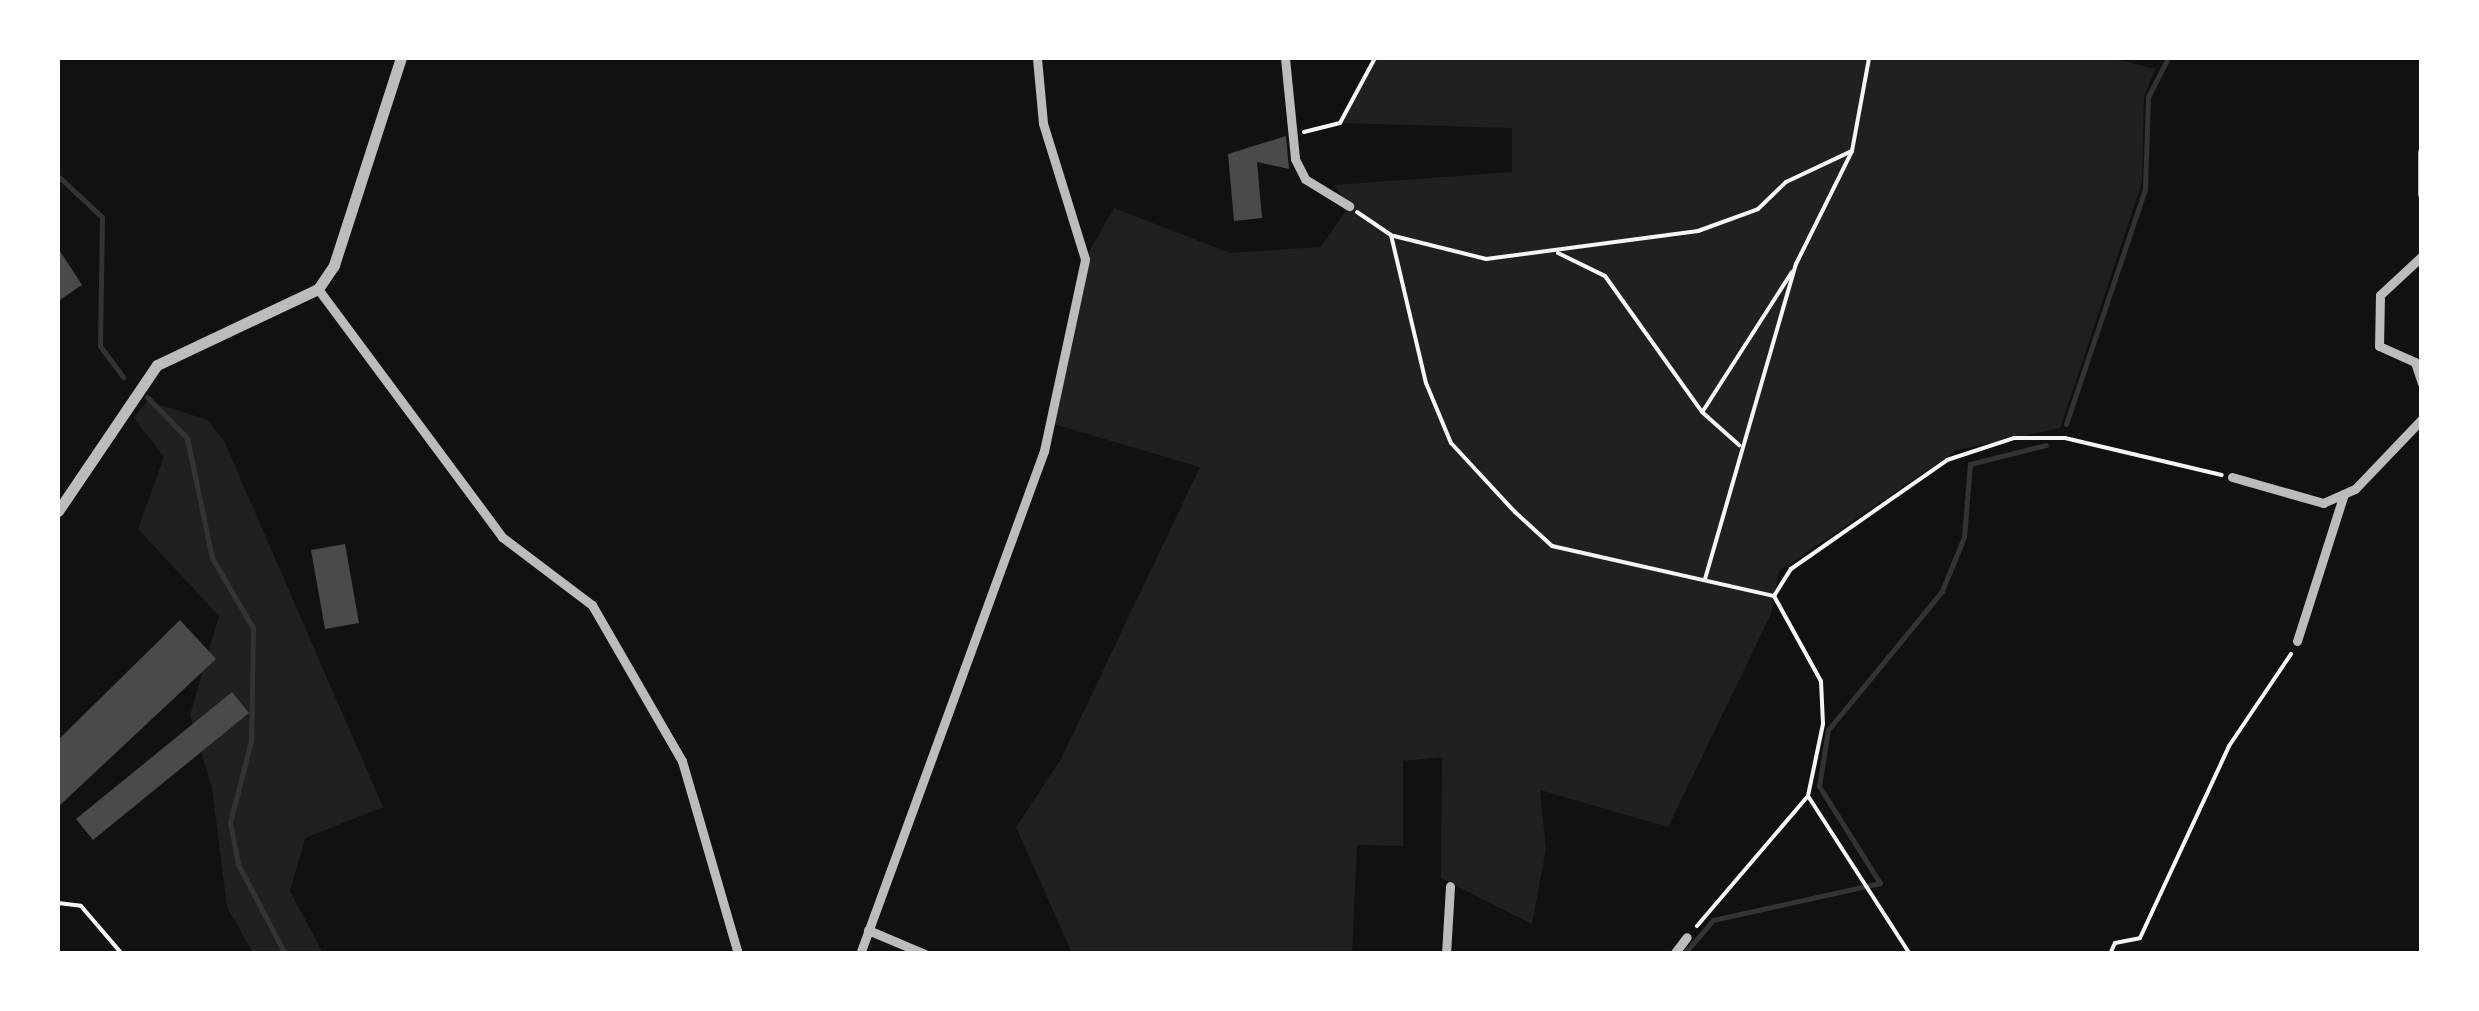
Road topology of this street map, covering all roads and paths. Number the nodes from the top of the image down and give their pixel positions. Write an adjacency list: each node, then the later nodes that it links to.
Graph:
1 (401, 58): 15 (street)
2 (1037, 58): 29 (street)
3 (1284, 58): 6 (street)
4 (1375, 58): 6 (path)
5 (1869, 58): 7 (path)
6 (1289, 132): 10 (street)
7 (1852, 151): 12 (path); 14 (path)
8 (2422, 152): 9 (street)
9 (2422, 194)
10 (1349, 206): 11 (path)
11 (1392, 236): 12 (path); 23 (path)
12 (1558, 253): 17 (path)
13 (2422, 256): 16 (street)
14 (1796, 264): 17 (path); 19 (path)
15 (318, 289): 22 (street); 32 (street)
16 (2422, 383)
17 (1702, 412): 19 (path)
18 (2422, 419): 21 (street)
19 (1740, 445): 23 (path)
20 (2232, 477): 21 (street); 24 (path)
21 (2344, 494): 25 (street)
22 (58, 511)
23 (1705, 581): 24 (path)
24 (1774, 596): 26 (path)
25 (2297, 641): 38 (path)
26 (1808, 796): 30 (path); 37 (path)
27 (1450, 886): 35 (street)
28 (58, 903): 31 (path)
29 (868, 930): 33 (street); 34 (street)
30 (1686, 938): 36 (street)
31 (122, 954)
32 (738, 954)
33 (860, 954)
34 (925, 954)
35 (1446, 954)
36 (1674, 954)
37 (1910, 954)
38 (2110, 954)

